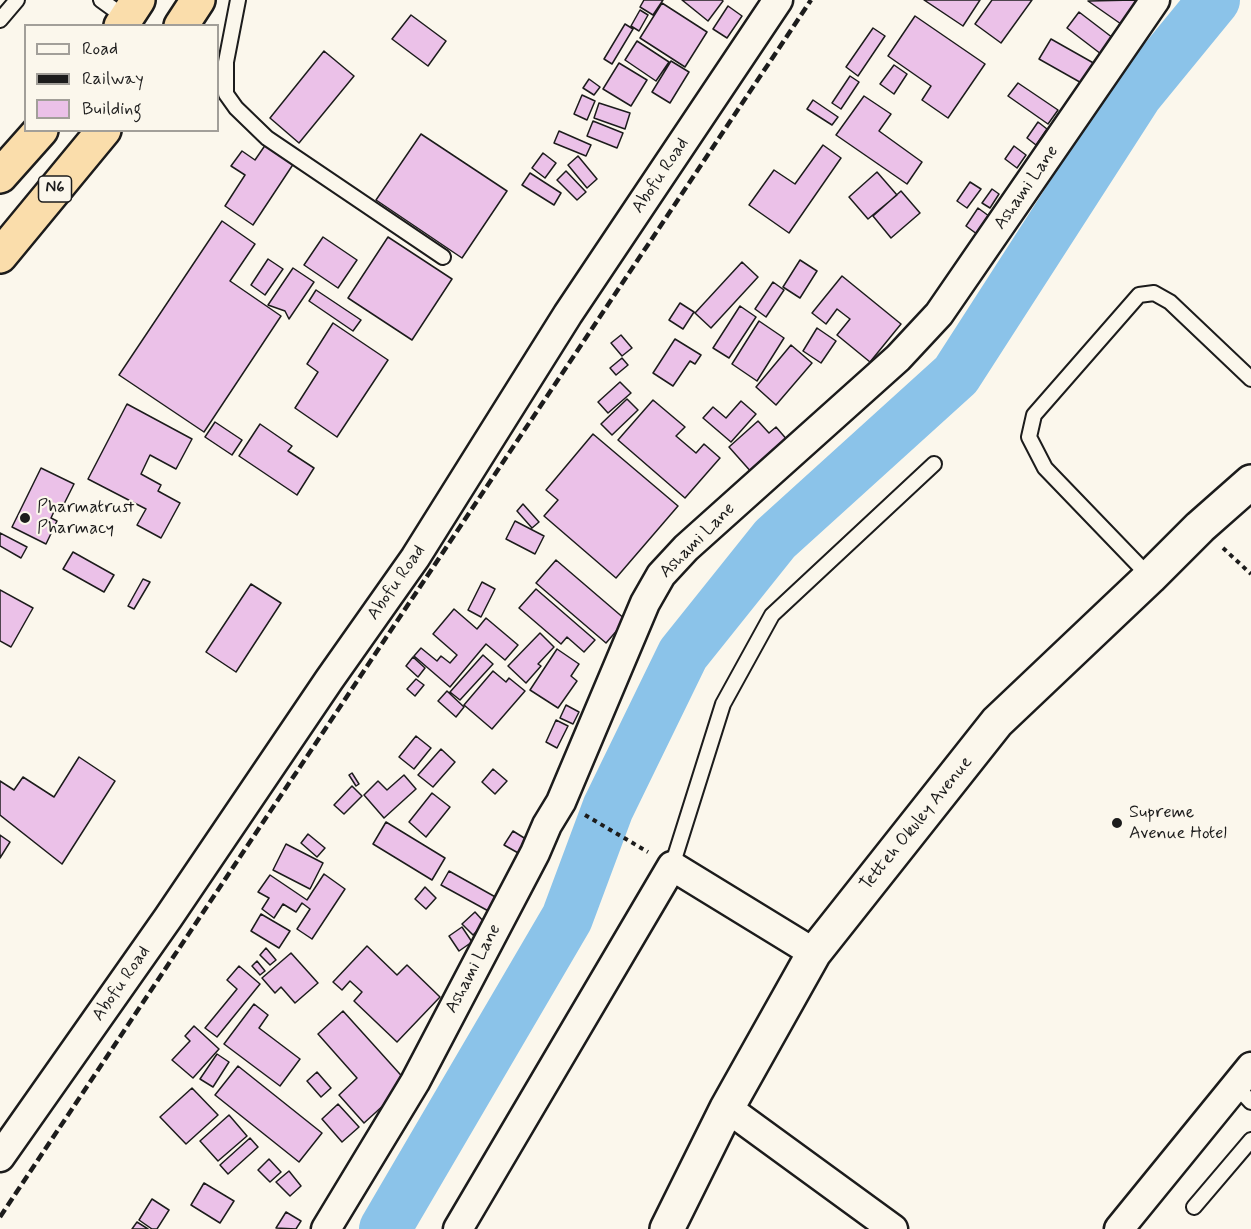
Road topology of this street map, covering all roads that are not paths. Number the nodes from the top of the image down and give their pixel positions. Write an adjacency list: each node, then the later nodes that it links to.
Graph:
1 (17, 0): 6 (lane)
2 (198, 0): 7 (highway)
3 (238, 0): 12 (lane)
4 (778, 0): 22 (street, Abofu Road)
5 (1155, 0): 24 (street, Ashami Lane)
6 (0, 20)
7 (182, 24)
8 (39, 132): 10 (highway)
9 (102, 132): 11 (highway, N6)
10 (0, 176)
11 (0, 256)
12 (443, 257)
13 (1251, 379): 16 (lane)
14 (934, 464): 17 (lane)
15 (1251, 483): 16 (street, Tetteh Okuley Avenue)
16 (1150, 578): 18 (street, Tetteh Okuley Avenue)
17 (672, 866): 18 (street); 25 (street)
18 (814, 953): 20 (street, Tetteh Okuley Avenue)
19 (1246, 1085): 28 (street)
20 (727, 1108): 26 (street, Tetteh Okuley Avenue); 27 (street)
21 (1251, 1140): 23 (lane)
22 (0, 1157)
23 (1194, 1207)
24 (326, 1229)
25 (458, 1229)
26 (667, 1229)
27 (892, 1229)
28 (1119, 1229)

